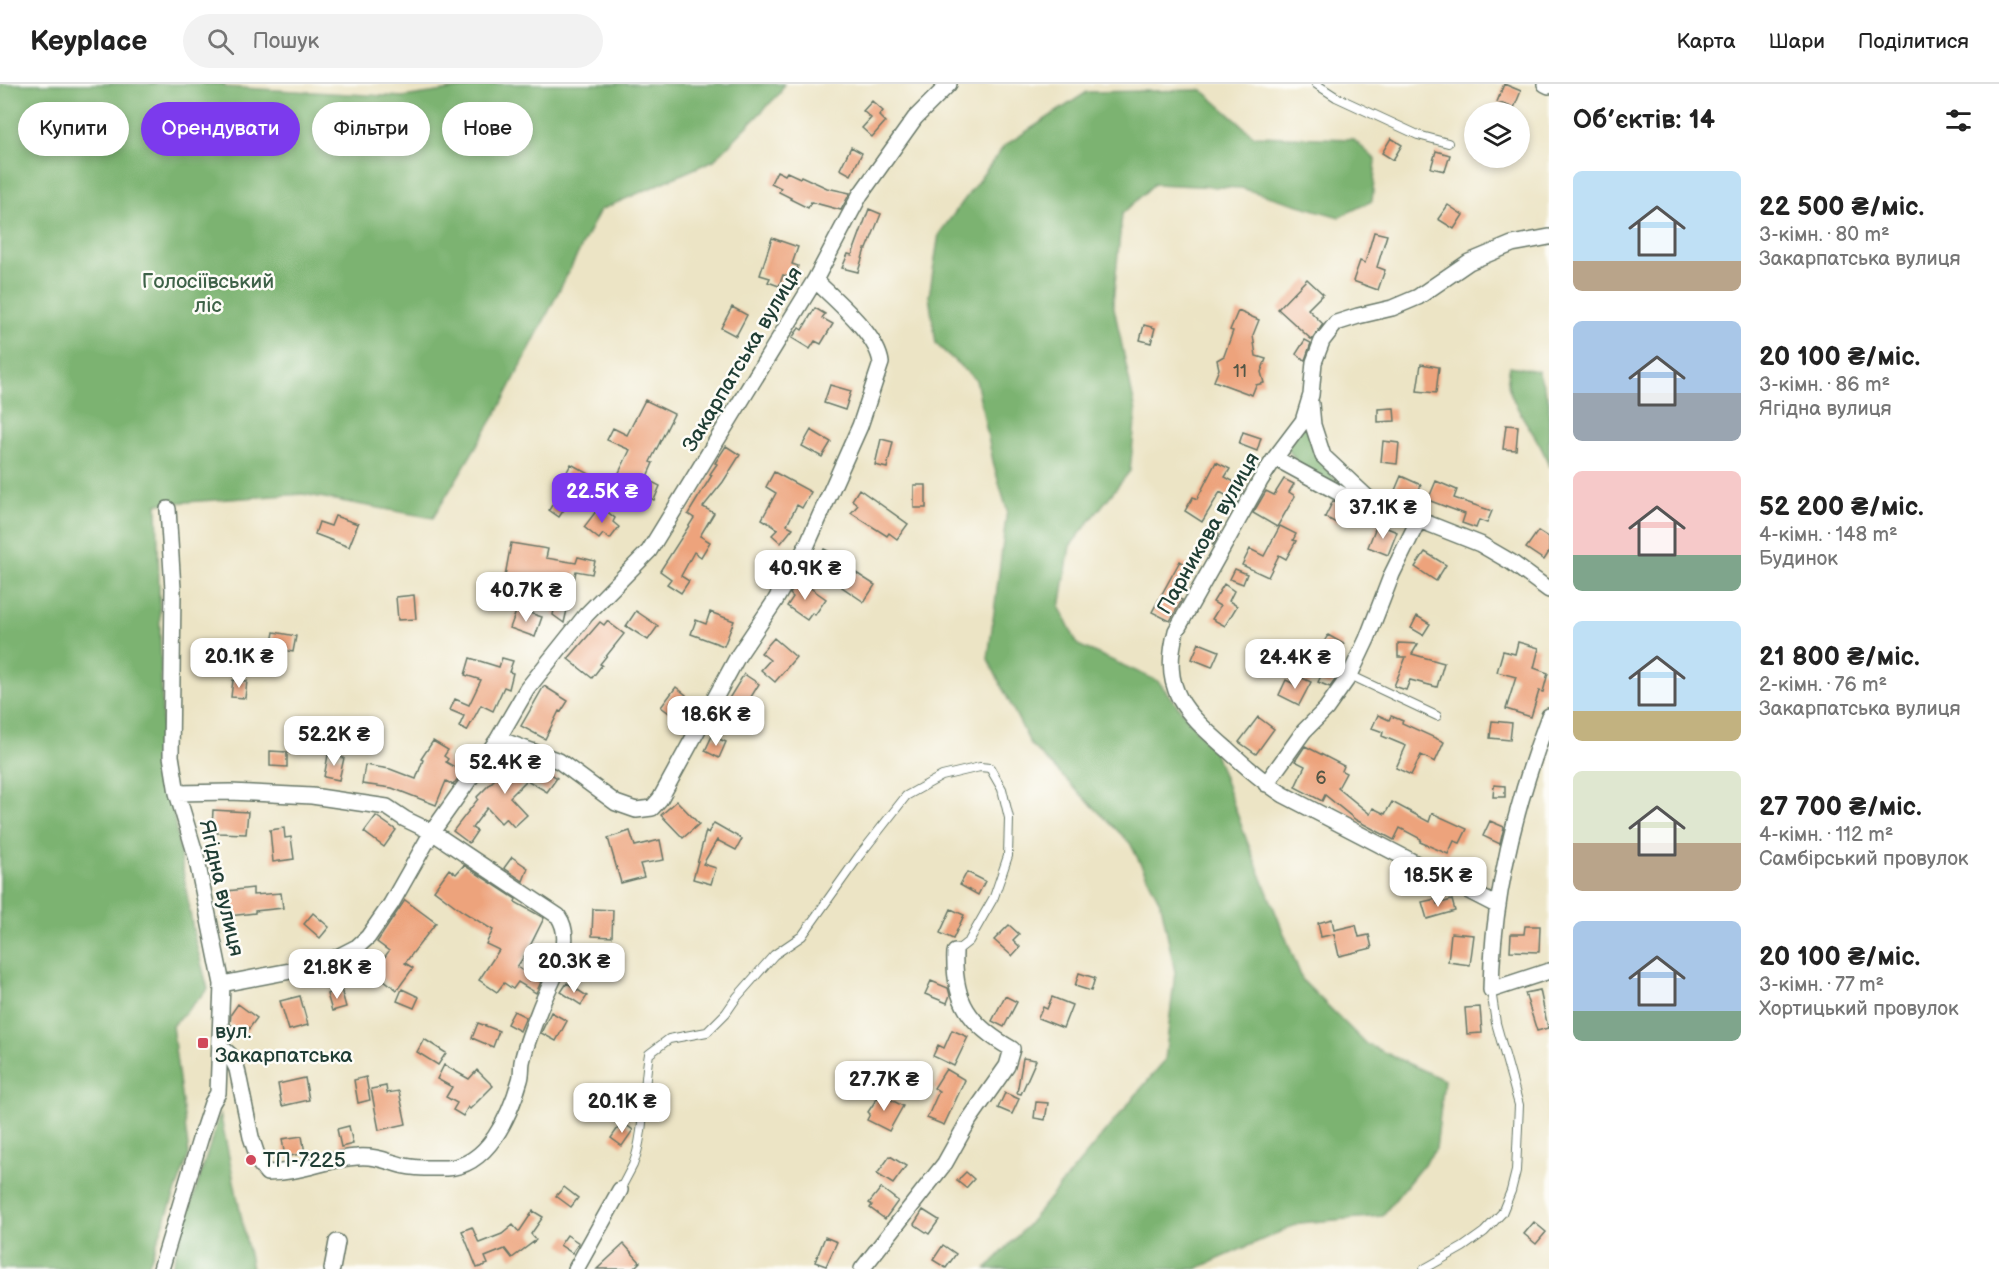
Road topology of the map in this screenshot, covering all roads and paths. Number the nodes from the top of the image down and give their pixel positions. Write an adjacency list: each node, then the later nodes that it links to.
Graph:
1 (949, 84): 7 (street, Закарпатська вулиця)
2 (1316, 84): 5 (lane)
3 (1545, 84): 4 (street)
4 (1549, 86)
5 (1448, 143)
6 (1549, 237): 8 (street, Парникова вулиця)
7 (815, 280): 17 (street, Закарпатська вулиця); 17 (street)
8 (1311, 395): 9 (street, Парникова вулиця); 10 (street)
9 (1275, 458): 10 (street); 18 (street, Парникова вулиця)
10 (1371, 501): 12 (street)
11 (168, 509): 19 (street, Ягідна вулиця)
12 (1419, 519): 13 (street); 14 (street)
13 (1549, 590)
14 (1350, 675): 15 (lane); 18 (street)
15 (1437, 716)
16 (1549, 716): 21 (street)
17 (498, 739): 20 (street, Закарпатська вулиця)
18 (1266, 784): 21 (street, Парникова вулиця)
19 (177, 793): 20 (street); 24 (street, Ягідна вулиця)
20 (432, 832): 24 (street, Закарпатська вулиця); 26 (street)
21 (1498, 906): 25 (street)
22 (955, 952): 27 (lane); 32 (street)
23 (1549, 971): 25 (street)
24 (222, 984): 26 (street, Ягідна вулиця)
25 (1491, 990): 33 (lane)
26 (220, 1046): 29 (street, Ягідна вулиця)
27 (620, 1190): 31 (street)
28 (337, 1242): 30 (street)
29 (161, 1269)
30 (332, 1269)
31 (576, 1269)
32 (862, 1269)
33 (1424, 1269)

